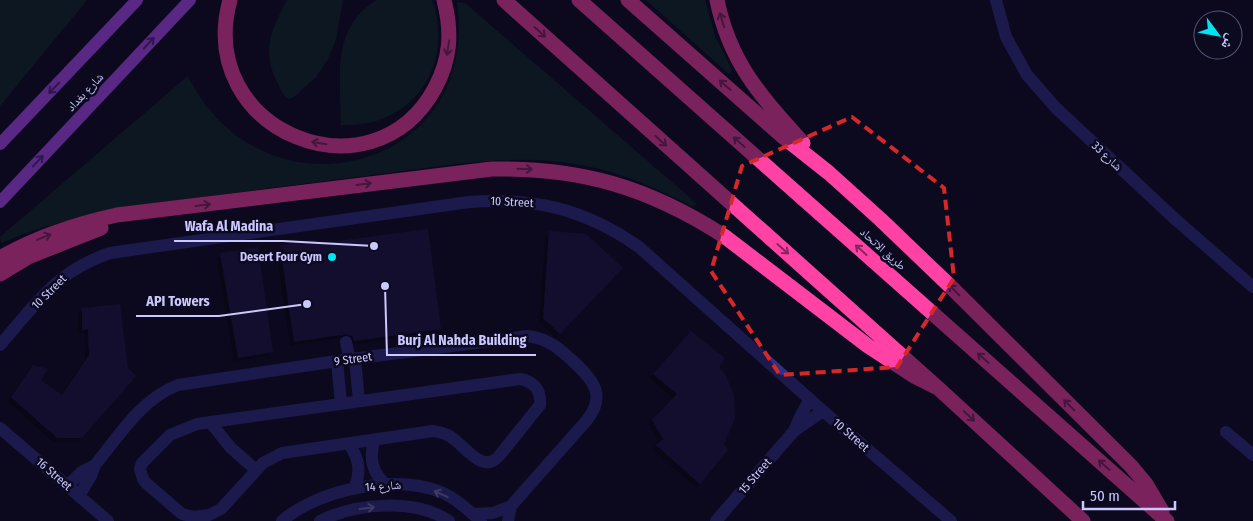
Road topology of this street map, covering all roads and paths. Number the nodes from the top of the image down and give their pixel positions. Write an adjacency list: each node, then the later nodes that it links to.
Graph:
1 (138, 0): 10 (main road, شارع بغداد, one-way to 10)
2 (190, 0): 12 (main road, شارع بغداد, one-way to 2)
3 (230, 0): 4 (highway, one-way to 3)
4 (444, 0)
5 (504, 0): 20 (highway, one-way to 20)
6 (579, 0): 48 (highway, طريق الاتحاد, one-way to 6)
7 (628, 0): 11 (highway, one-way to 7)
8 (717, 0): 11 (highway, one-way to 8)
9 (996, 0): 16 (street, شارع 33)
10 (0, 144)
11 (829, 173): 48 (highway, one-way to 11)
12 (0, 202)
13 (165, 210): 14 (highway, one-way to 13); 15 (highway); 20 (highway, one-way to 20)
14 (0, 258)
15 (0, 274)
16 (1253, 287)
17 (0, 346): 21 (street, 10 Street)
18 (350, 350): 19 (street, 9 Street); 22 (street); 38 (street, 9 Street)
19 (337, 361): 23 (street); 32 (street, 9 Street)
20 (938, 388): 47 (highway, one-way to 47)
21 (810, 399): 24 (street, 10 Street); 27 (street)
22 (359, 401): 23 (street); 29 (street)
23 (341, 404): 25 (street)
24 (823, 411): 27 (street); 46 (street, 10 Street)
25 (210, 422): 33 (street); 33 (street)
26 (0, 428): 35 (street, 16 Street)
27 (794, 431): 45 (street, 15 Street)
28 (1226, 432): 31 (street)
29 (374, 440): 30 (street); 34 (street)
30 (349, 444): 33 (street); 36 (street)
31 (1253, 455)
32 (95, 465): 35 (street); 37 (street)
33 (256, 470)
34 (386, 485): 36 (street, شارع 14); 39 (street, شارع 14, one-way to 34)
35 (68, 486): 37 (street, 16 Street)
36 (354, 489): 41 (street, شارع 14)
37 (79, 496): 40 (street, 16 Street)
38 (511, 506): 39 (street); 44 (street)
39 (477, 518)
40 (108, 521)
41 (282, 521)
42 (320, 521): 43 (street, شارع 14, one-way to 43)
43 (449, 521)
44 (508, 521)
45 (716, 521)
46 (951, 521)
47 (1083, 521)
48 (1168, 521)

